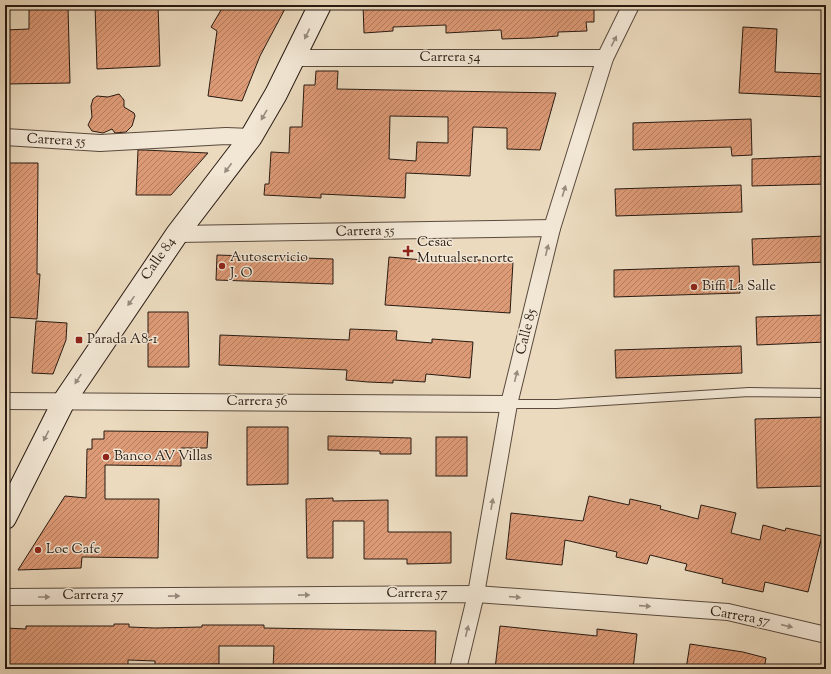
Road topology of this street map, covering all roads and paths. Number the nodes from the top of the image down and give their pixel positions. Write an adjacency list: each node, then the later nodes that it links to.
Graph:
1 (320, 5): 3 (street, Calle 84, one-way to 3)
2 (631, 5): 4 (street, Calle 85, one-way to 2)
3 (295, 58): 4 (street, Carrera 54); 5 (street, Calle 84, one-way to 5)
4 (605, 58): 7 (street, Calle 85, one-way to 4)
5 (251, 136): 6 (street, Carrera 55); 8 (street, Calle 84, one-way to 8)
6 (5, 138)
7 (552, 228): 8 (street, Carrera 55); 12 (street, Calle 85, one-way to 7)
8 (177, 234): 11 (street, Calle 84, one-way to 11)
9 (826, 393): 12 (lane)
10 (5, 400): 11 (street, Carrera 56)
11 (64, 401): 12 (street, Carrera 56); 13 (street, Calle 84, one-way to 13)
12 (509, 404): 14 (street, Calle 85, one-way to 12)
13 (5, 518)
14 (476, 594): 15 (street, Carrera 57, one-way to 14); 16 (street, Carrera 57, one-way to 16); 17 (street, Calle 85, one-way to 14)
15 (5, 597)
16 (826, 635)
17 (458, 669)

